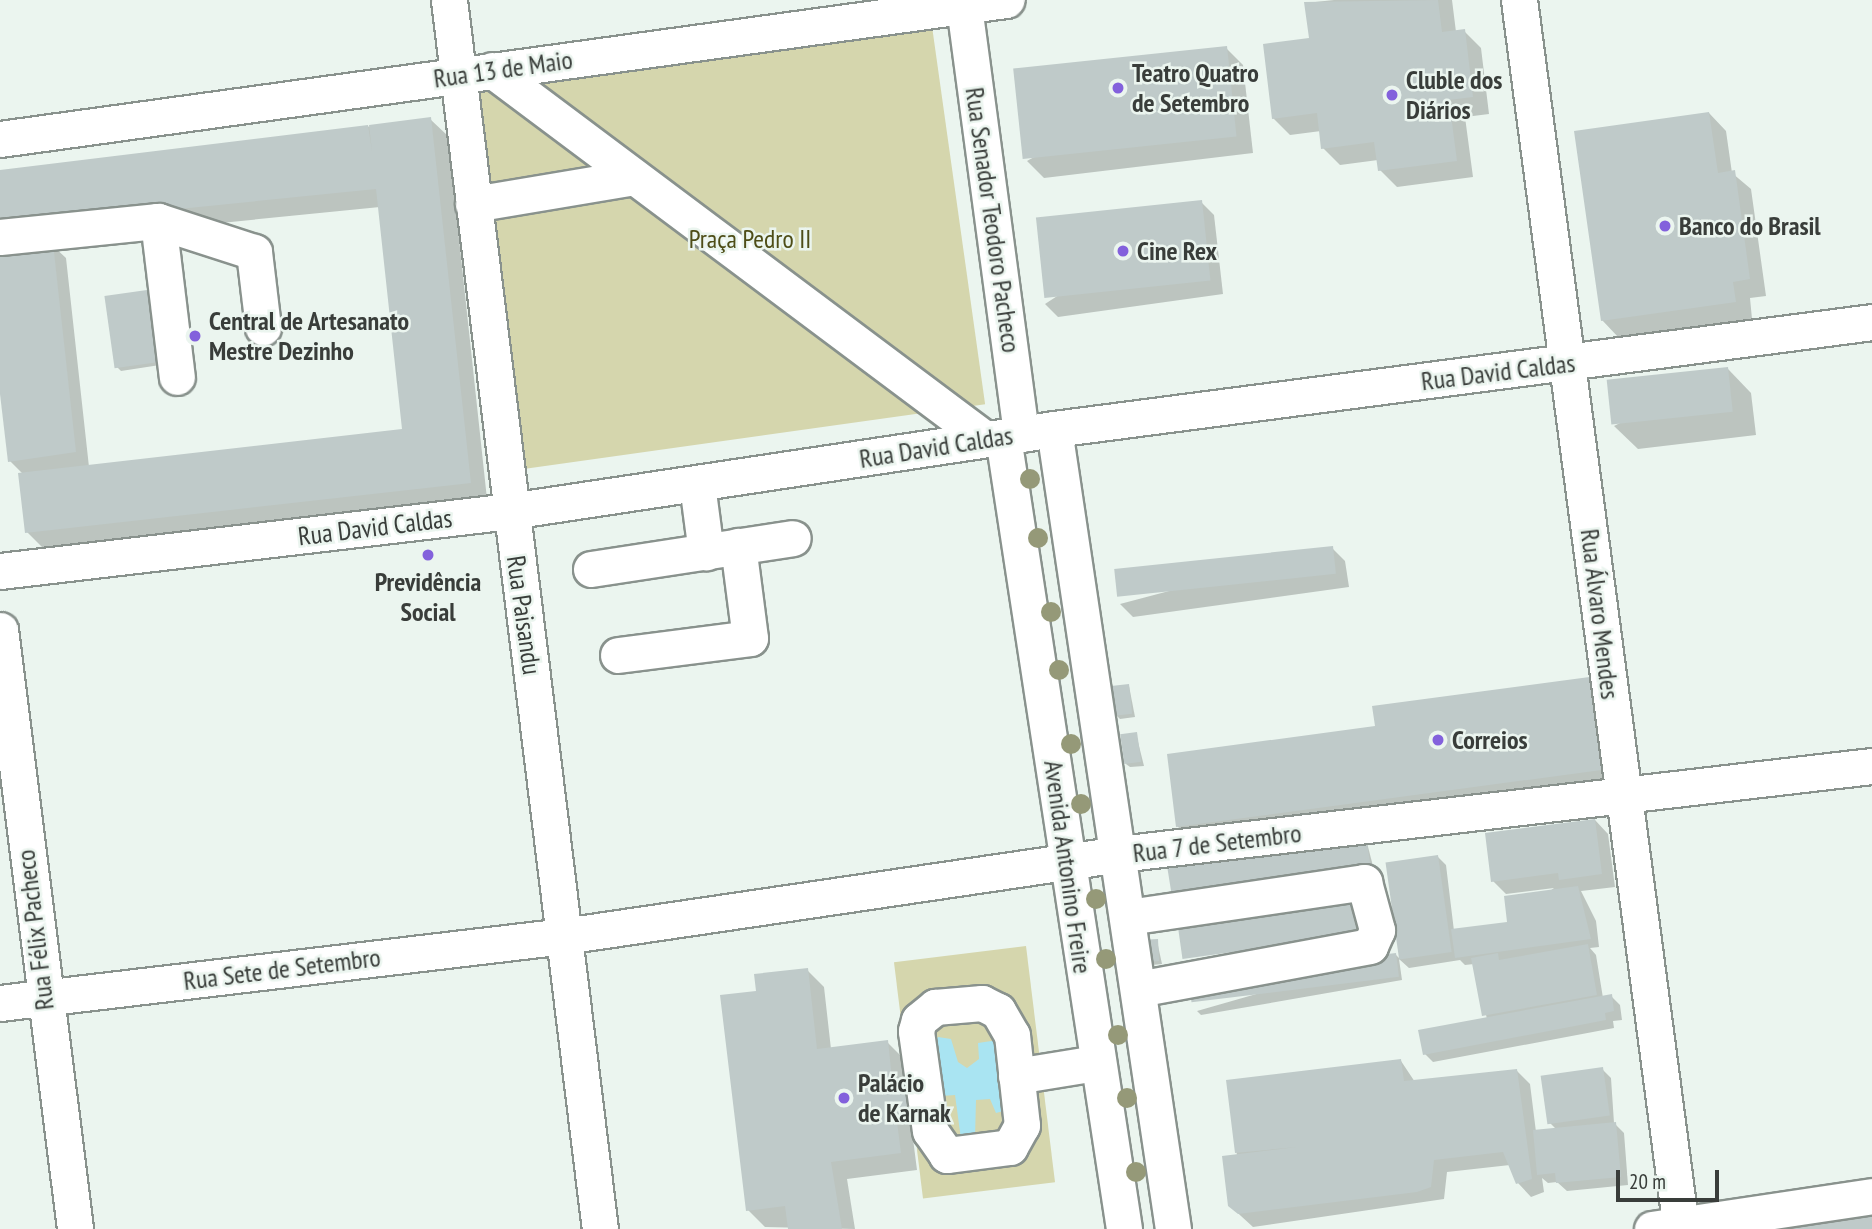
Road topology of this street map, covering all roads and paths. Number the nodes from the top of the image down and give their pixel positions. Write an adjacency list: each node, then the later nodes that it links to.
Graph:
1 (449, 0): 5 (street, Rua Paisandu)
2 (1519, 0): 13 (street, Rua Álvaro Mendes)
3 (985, 2): 4 (street, Rua 13 de Maio); 15 (street, Rua Senador Teodoro Pacheco)
4 (492, 70): 5 (street, Rua 13 de Maio); 7 (street)
5 (457, 76): 6 (street, Rua 13 de Maio); 8 (street, Rua Paisandu)
6 (0, 139)
7 (634, 177): 8 (street); 15 (street)
8 (473, 204): 19 (street, Rua Paisandu)
9 (158, 221): 10 (street); 12 (street); 14 (street)
10 (0, 237)
11 (1872, 322): 13 (street, Rua David Caldas)
12 (263, 327)
13 (1567, 363): 15 (street, Rua David Caldas); 29 (street, Rua Álvaro Mendes)
14 (177, 377)
15 (1016, 435): 16 (street, Rua David Caldas); 17 (street, Avenida Antonino Freire); 18 (street, Avenida Antonino Freire)
16 (697, 484): 19 (street, Rua David Caldas); 21 (street)
17 (1065, 502): 18 (street); 25 (street, Avenida Antonino Freire)
18 (1014, 510): 26 (street, Avenida Antonino Freire)
19 (510, 511): 23 (street, Rua David Caldas); 33 (street, Rua Paisandu)
20 (793, 538): 21 (street)
21 (722, 549): 22 (street); 27 (street)
22 (591, 569)
23 (0, 570)
24 (0, 630): 35 (street, Rua Félix Pacheco)
25 (1083, 644): 26 (street); 30 (street, Avenida Antonino Freire)
26 (1036, 652): 31 (street, Avenida Antonino Freire)
27 (618, 655)
28 (1872, 766): 29 (street, Rua 7 de Setembro)
29 (1626, 795): 30 (street, Rua 7 de Setembro); 41 (street, Rua Álvaro Mendes)
30 (1119, 854): 31 (street, Rua 7 de Setembro); 32 (street, Avenida Antonino Freire)
31 (1067, 862): 33 (street, Rua 7 de Setembro); 37 (street, Avenida Antonino Freire)
32 (1128, 917): 34 (street, Avenida Antonino Freire); 34 (street)
33 (564, 936): 35 (street, Rua Sete de Setembro); 43 (street, Rua Paisandu)
34 (1138, 989): 38 (street, Avenida Antonino Freire)
35 (43, 997): 36 (street, Rua Sete de Setembro); 42 (street, Rua Félix Pacheco)
36 (0, 1003)
37 (1098, 1073): 38 (street); 39 (street); 44 (street, Avenida Antonino Freire)
38 (1150, 1075): 45 (street, Avenida Antonino Freire)
39 (1016, 1076)
40 (1872, 1196): 41 (street)
41 (1671, 1227)
42 (75, 1229)
43 (600, 1229)
44 (1124, 1229)
45 (1173, 1229)

